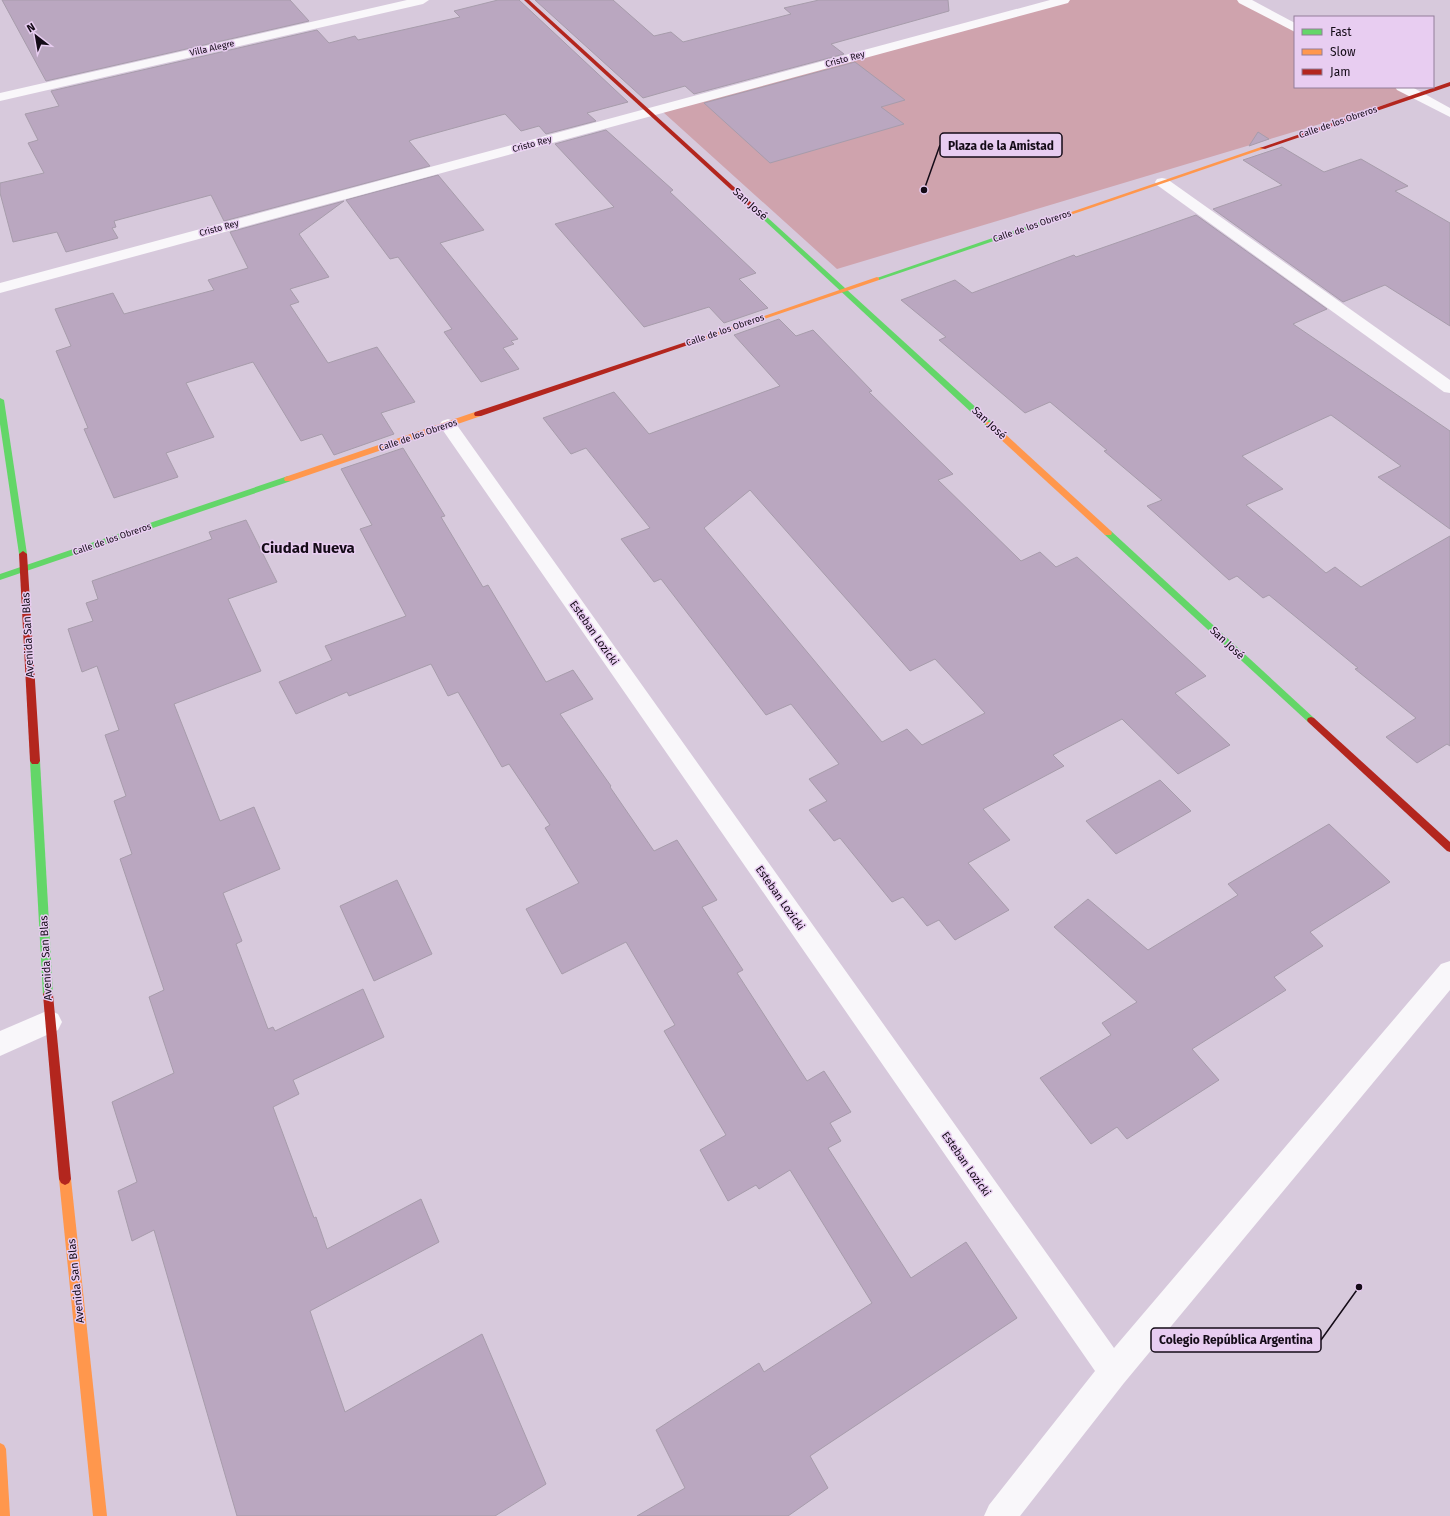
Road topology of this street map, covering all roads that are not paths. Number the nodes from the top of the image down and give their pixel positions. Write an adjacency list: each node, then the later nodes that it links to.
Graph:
1 (423, 0): 9 (street, Villa Alegre)
2 (526, 0): 10 (street, San José)
3 (1064, 0): 10 (street, Cristo Rey)
4 (1243, 0): 5 (street)
5 (1294, 27)
6 (1450, 84): 8 (street, Calle de los Obreros)
7 (1404, 88): 8 (street)
8 (1417, 95): 11 (street); 12 (street, Calle de los Obreros)
9 (0, 97)
10 (650, 112): 13 (street, Cristo Rey); 14 (street, San José)
11 (1450, 113)
12 (1162, 182): 14 (street, Calle de los Obreros); 15 (street)
13 (0, 288)
14 (844, 290): 17 (street, Calle de los Obreros); 20 (street, San José)
15 (1450, 388)
16 (0, 400): 18 (street, Avenida San Blas)
17 (448, 425): 18 (street, Calle de los Obreros); 24 (street, Esteban Lozicki)
18 (25, 569): 19 (street, Calle de los Obreros); 22 (street, Avenida San Blas)
19 (0, 578)
20 (1450, 848)
21 (1450, 972): 24 (street)
22 (49, 1022): 23 (street); 27 (street, Avenida San Blas)
23 (0, 1044)
24 (1113, 1372): 28 (street)
25 (0, 1449): 26 (street)
26 (3, 1516)
27 (100, 1516)
28 (1000, 1516)

